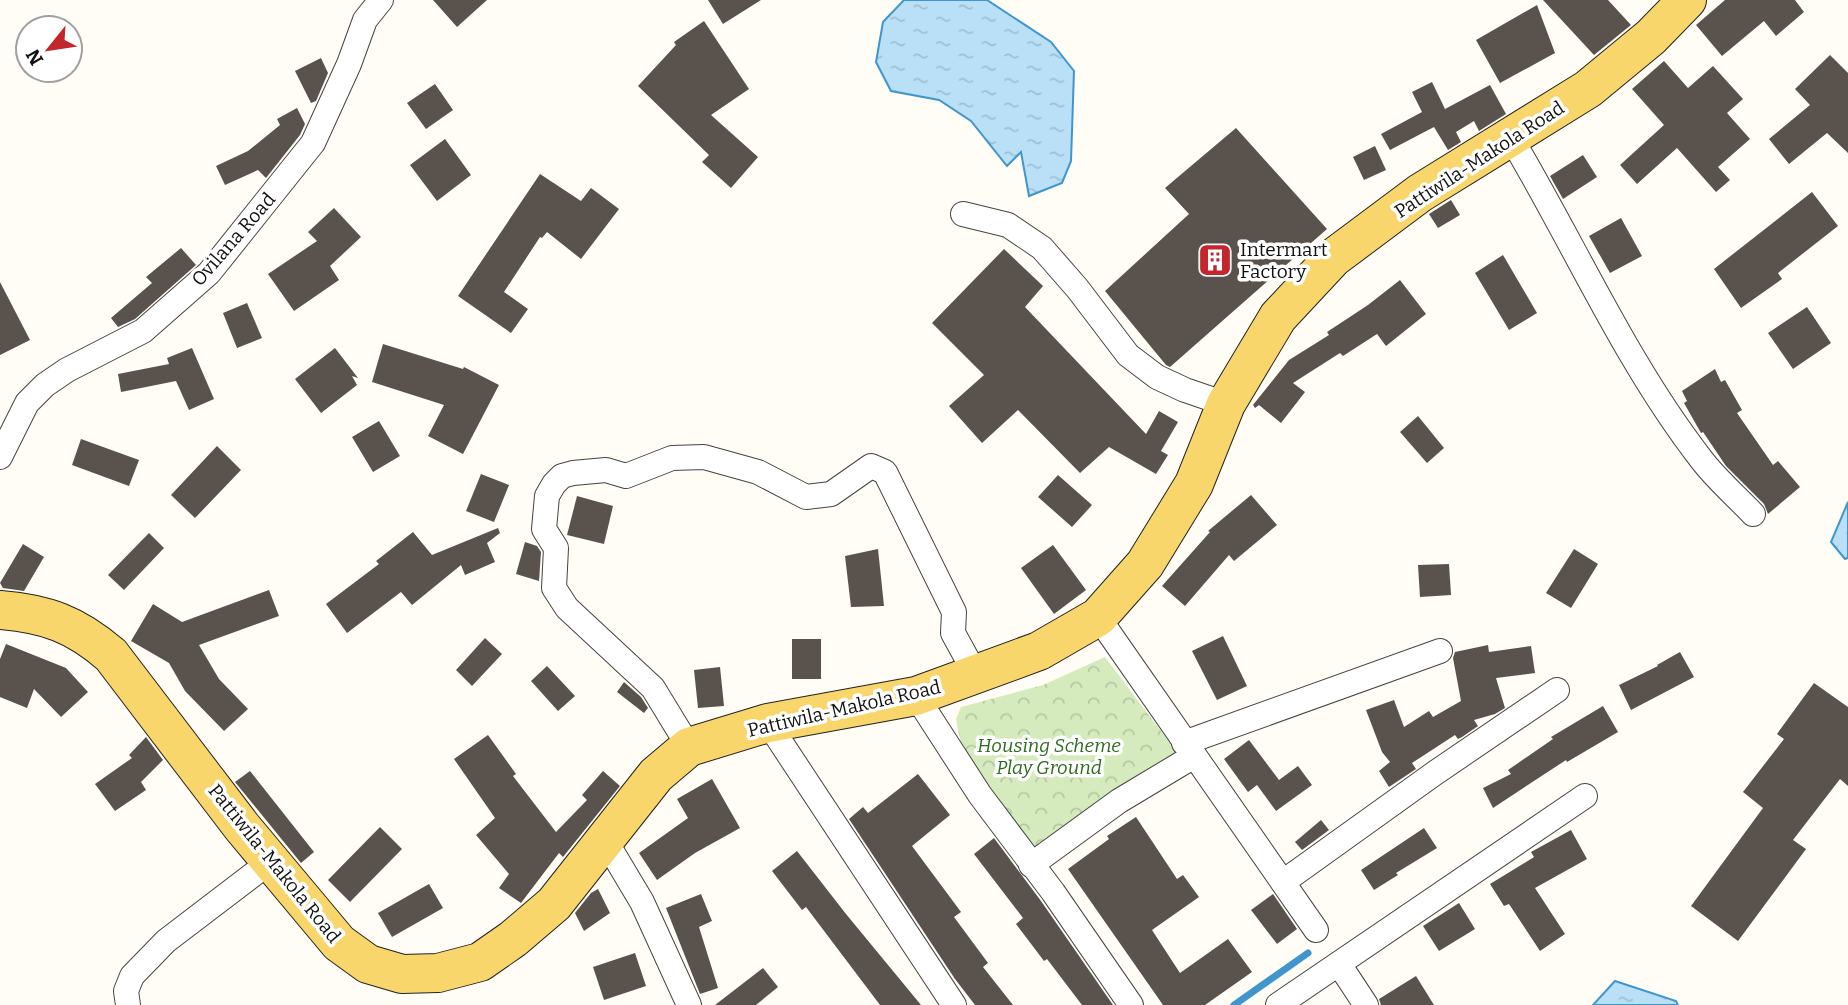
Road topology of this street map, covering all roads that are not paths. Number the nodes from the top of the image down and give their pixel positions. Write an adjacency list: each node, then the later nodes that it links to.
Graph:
1 (381, 0): 6 (street, Ovilana Road)
2 (1687, 0): 3 (main road, Pattiwila-Makola Road)
3 (1511, 138): 5 (main road, Pattiwila-Makola Road); 7 (street)
4 (963, 214): 5 (street)
5 (1226, 404): 9 (main road, Pattiwila-Makola Road)
6 (0, 457)
7 (1753, 513)
8 (0, 610): 19 (main road, Pattiwila-Makola Road)
9 (1098, 617): 11 (main road, Pattiwila-Makola Road); 16 (street)
10 (1440, 651): 16 (street)
11 (976, 675): 13 (main road, Pattiwila-Makola Road); 15 (street)
12 (1557, 691): 21 (street)
13 (916, 696): 14 (main road, Pattiwila-Makola Road); 20 (street)
14 (768, 723): 15 (main road, Pattiwila-Makola Road); 26 (street)
15 (689, 747): 18 (main road, Pattiwila-Makola Road)
16 (1189, 750): 20 (street); 21 (street)
17 (1585, 796): 23 (street)
18 (605, 840): 19 (main road, Pattiwila-Makola Road); 25 (street)
19 (271, 861): 24 (street)
20 (1031, 865): 27 (street)
21 (1283, 882): 22 (street)
22 (1316, 930)
23 (1339, 964): 28 (street); 29 (street)
24 (128, 1005)
25 (689, 1005)
26 (954, 1005)
27 (1131, 1005)
28 (1278, 1005)
29 (1366, 1005)

